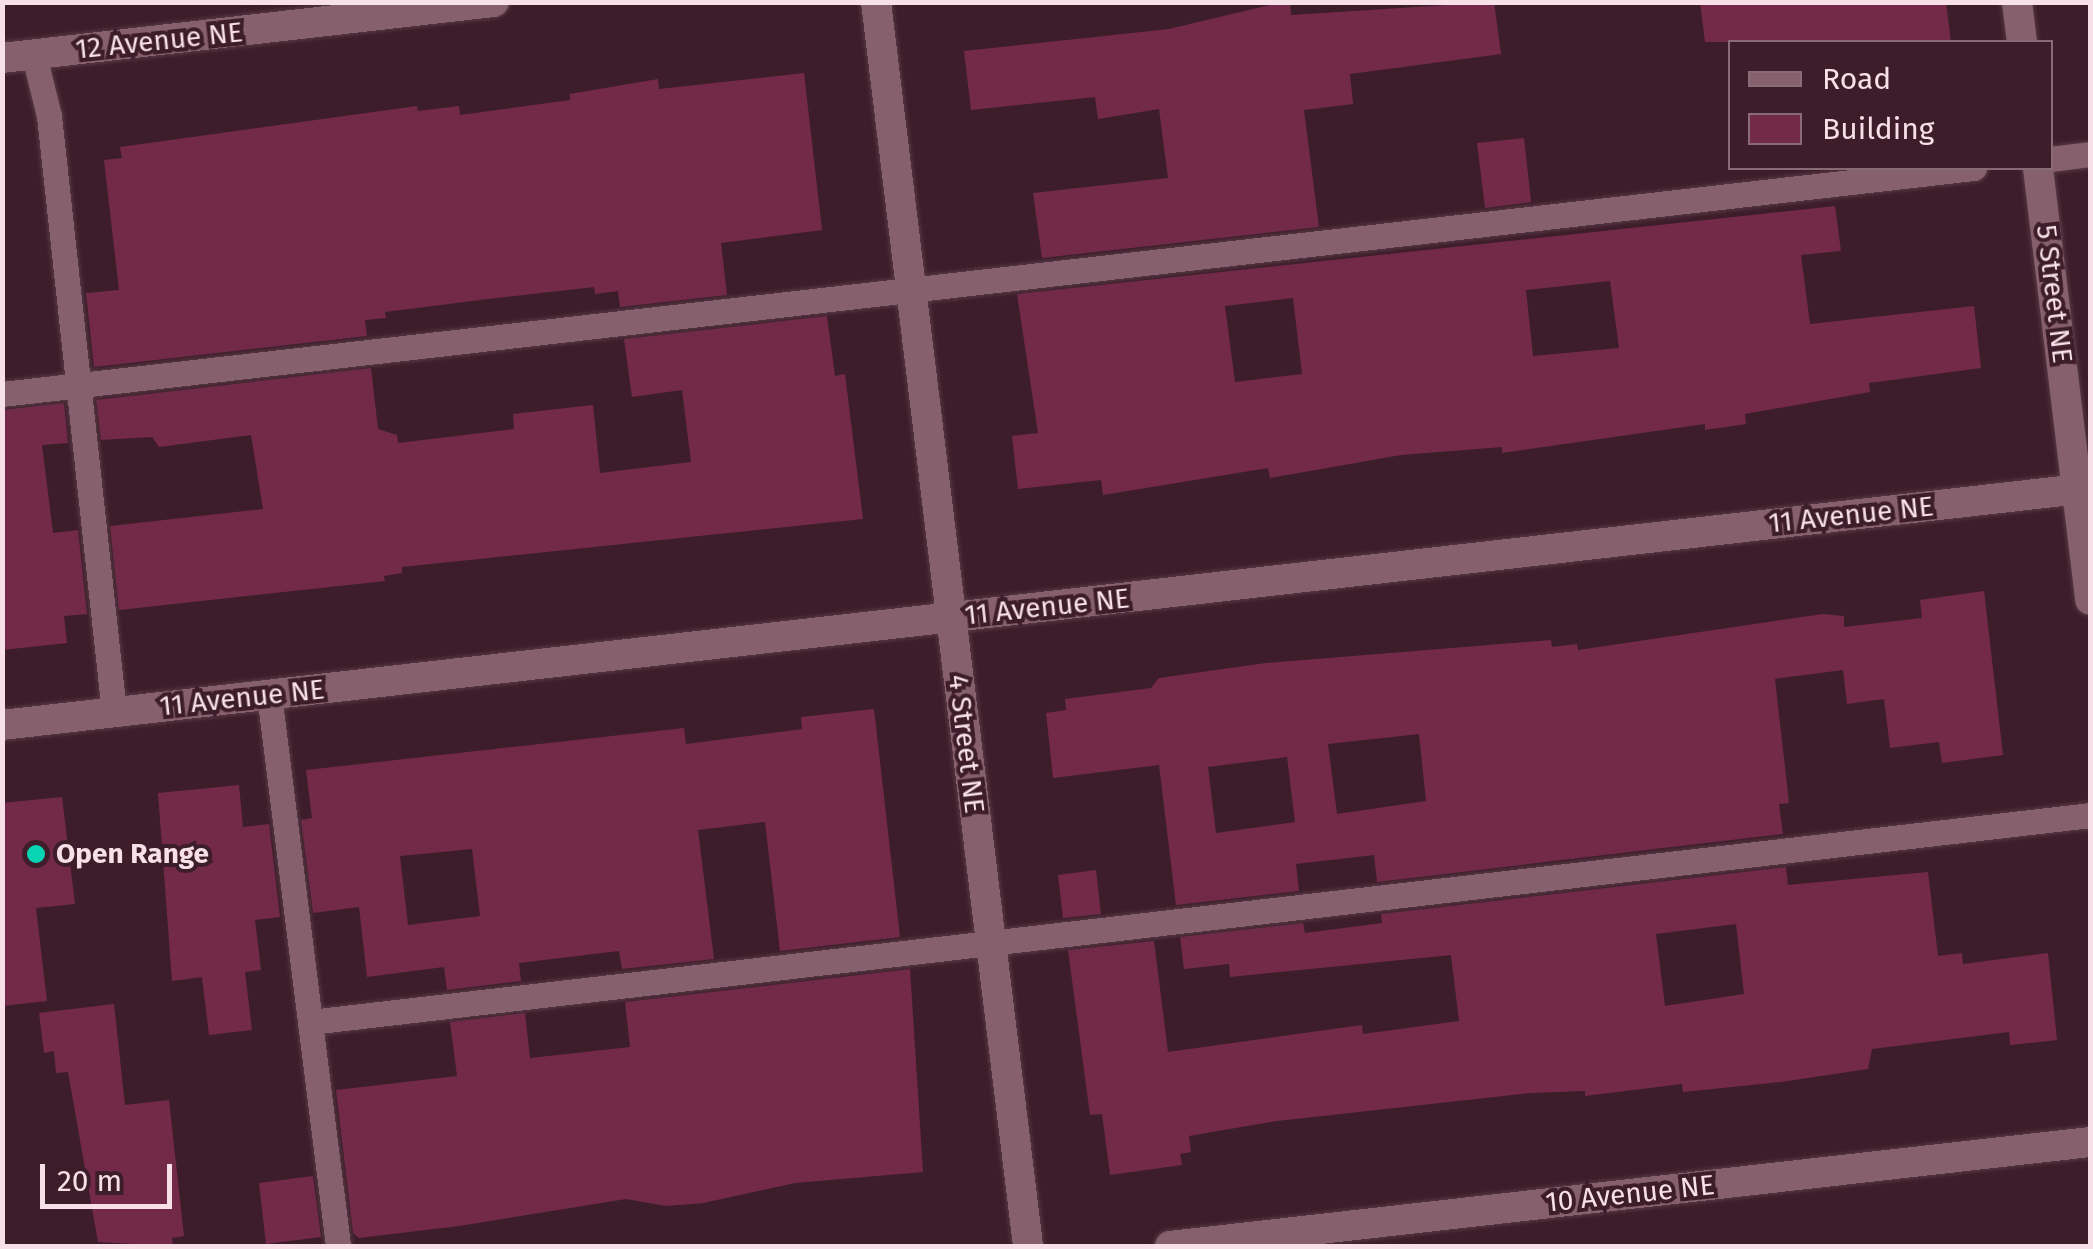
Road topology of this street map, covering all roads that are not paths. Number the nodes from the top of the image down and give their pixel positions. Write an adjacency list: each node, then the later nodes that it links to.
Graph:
1 (494, 2): 5 (street, 12 Avenue NE)
2 (876, 2): 11 (street, 4 Street NE)
3 (2018, 2): 4 (street)
4 (2022, 40)
5 (34, 55): 6 (street, 12 Avenue NE); 12 (lane)
6 (2, 58)
7 (2090, 154): 8 (lane)
8 (2053, 158)
9 (1957, 170): 11 (lane)
10 (2038, 170): 14 (street, 5 Street NE)
11 (910, 293): 12 (lane); 16 (street, 4 Street NE)
12 (78, 386): 13 (lane); 18 (lane)
13 (2, 394)
14 (2084, 489): 15 (street, 5 Street NE); 16 (street, 11 Avenue NE)
15 (2090, 600)
16 (950, 618): 17 (street, 11 Avenue NE); 21 (street, 4 Street NE)
17 (269, 694): 18 (street, 11 Avenue NE); 22 (lane)
18 (114, 712): 19 (street, 11 Avenue NE)
19 (2, 725)
20 (2090, 815): 21 (lane)
21 (992, 942): 22 (lane); 25 (street, 4 Street NE)
22 (310, 1022): 24 (lane)
23 (2090, 1142): 26 (street, 10 Avenue NE)
24 (338, 1246)
25 (1028, 1246)
26 (1170, 1246)

